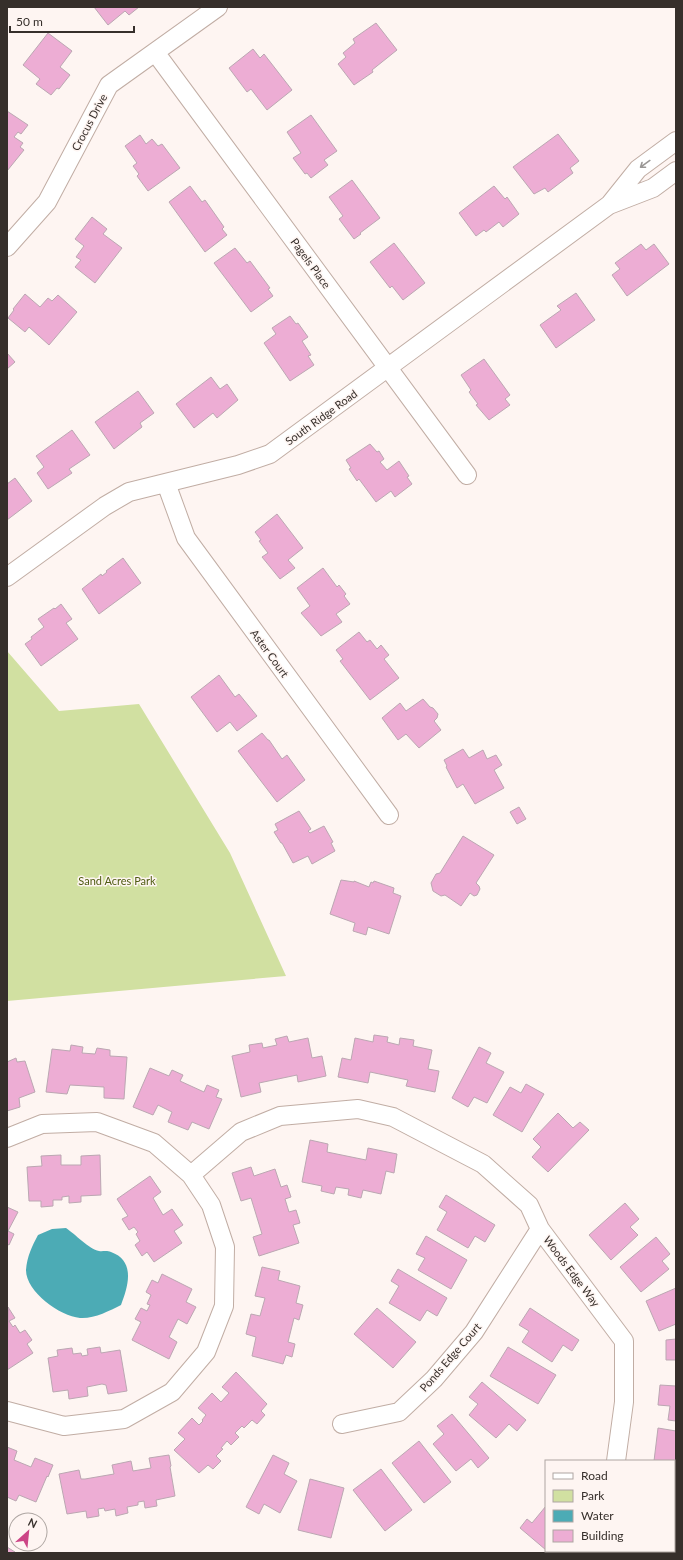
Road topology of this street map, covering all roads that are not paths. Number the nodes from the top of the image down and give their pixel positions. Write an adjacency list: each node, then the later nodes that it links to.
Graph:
1 (218, 7): 2 (street, Crocus Drive)
2 (155, 52): 6 (street, Crocus Drive); 7 (street, Pagels Place)
3 (676, 141): 5 (street, South Ridge Road, one-way to 5)
4 (676, 171): 5 (street, South Ridge Road)
5 (609, 205): 7 (street, South Ridge Road)
6 (7, 247)
7 (388, 367): 8 (street, Pagels Place); 9 (street, South Ridge Road)
8 (467, 475)
9 (166, 483): 10 (street, South Ridge Road); 11 (street, Aster Court)
10 (7, 577)
11 (389, 814)
12 (7, 1138): 13 (street)
13 (191, 1175): 14 (street, Woods Edge Way); 15 (street)
14 (540, 1229): 16 (street, Ponds Edge Court); 17 (street, Woods Edge Way)
15 (7, 1411)
16 (342, 1424)
17 (616, 1460)

